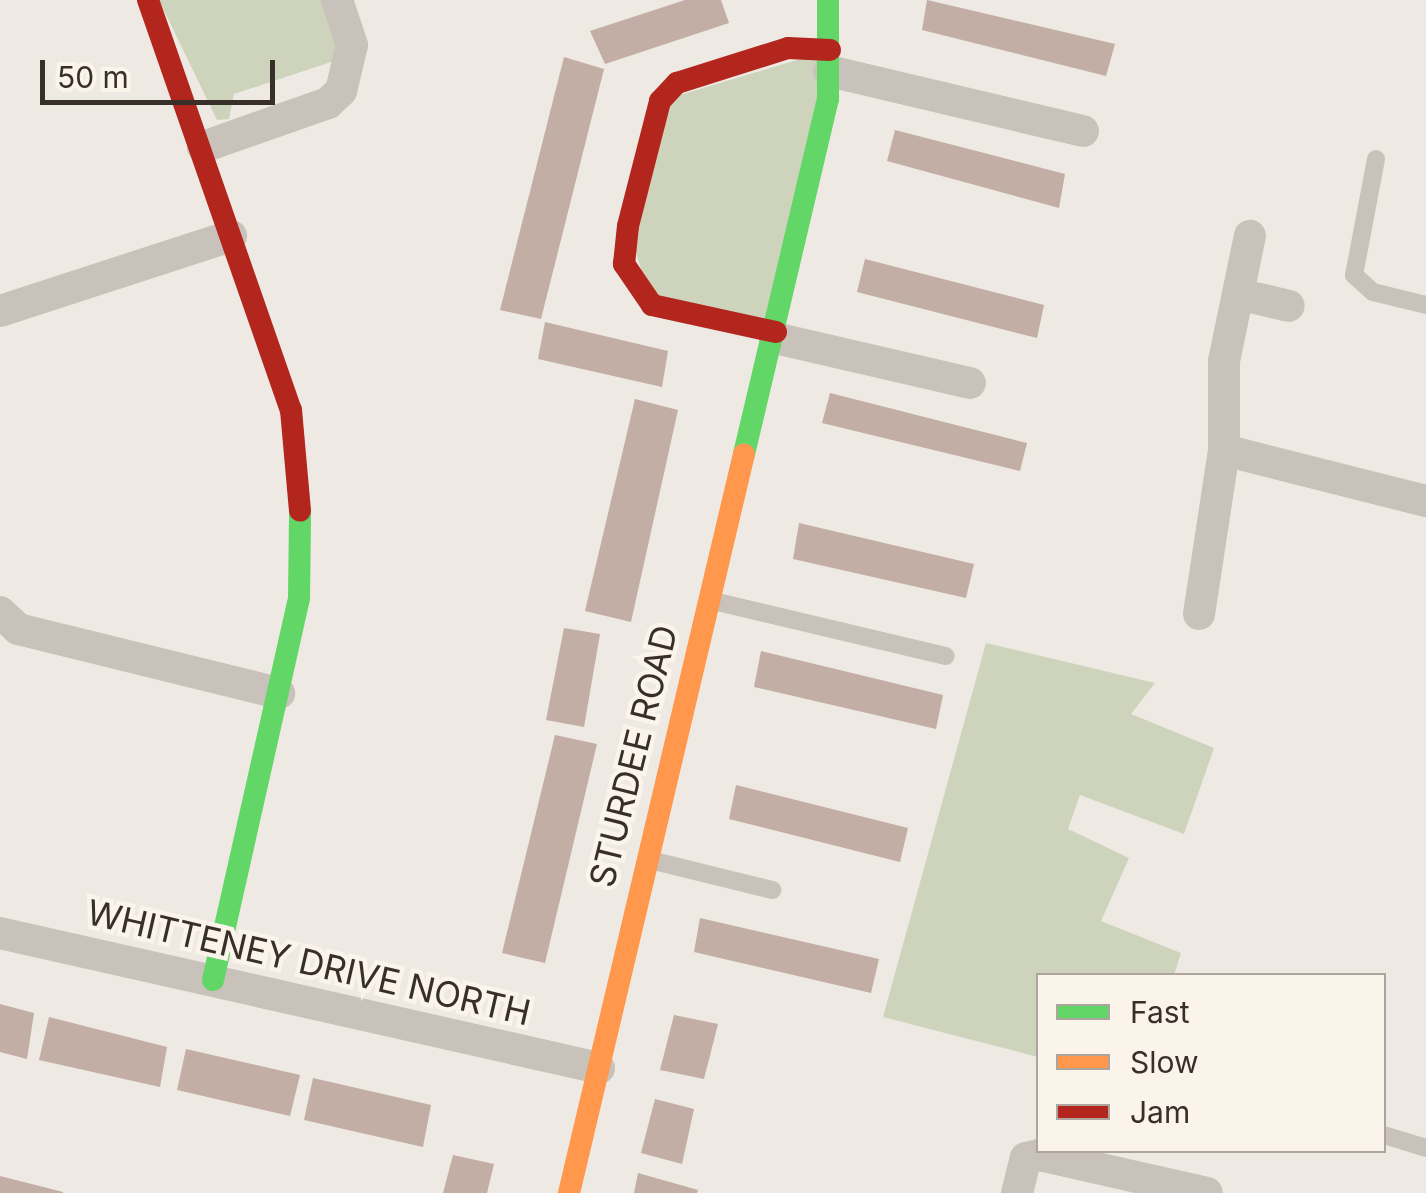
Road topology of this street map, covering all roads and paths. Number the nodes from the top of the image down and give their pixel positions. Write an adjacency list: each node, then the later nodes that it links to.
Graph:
1 (148, 0): 6 (street)
2 (336, 0): 6 (street)
3 (828, 0): 4 (street, STURDEE ROAD)
4 (829, 60): 5 (street); 14 (street, STURDEE ROAD); 14 (street)
5 (1084, 131)
6 (203, 147): 8 (street)
7 (1376, 159): 11 (lane)
8 (231, 236): 13 (street); 22 (street)
9 (1250, 236): 10 (street)
10 (1238, 294): 12 (street); 16 (street)
11 (1426, 305)
12 (1289, 306)
13 (0, 311)
14 (776, 335): 15 (street); 18 (street, STURDEE ROAD)
15 (970, 382)
16 (1224, 450): 17 (street); 20 (street)
17 (1426, 502)
18 (712, 601): 21 (lane); 23 (street, STURDEE ROAD)
19 (0, 612): 22 (street)
20 (1199, 614)
21 (946, 656)
22 (279, 693): 26 (street)
23 (649, 860): 24 (lane); 27 (street, STURDEE ROAD)
24 (772, 890)
25 (0, 934): 26 (street, WHITTENEY DRIVE NORTH)
26 (213, 980): 27 (street, WHITTENEY DRIVE NORTH)
27 (599, 1068): 30 (street, STURDEE ROAD)
28 (1386, 1136): 29 (lane)
29 (1426, 1148)
30 (569, 1193)
31 (1017, 1193): 32 (street)
32 (1206, 1193)

